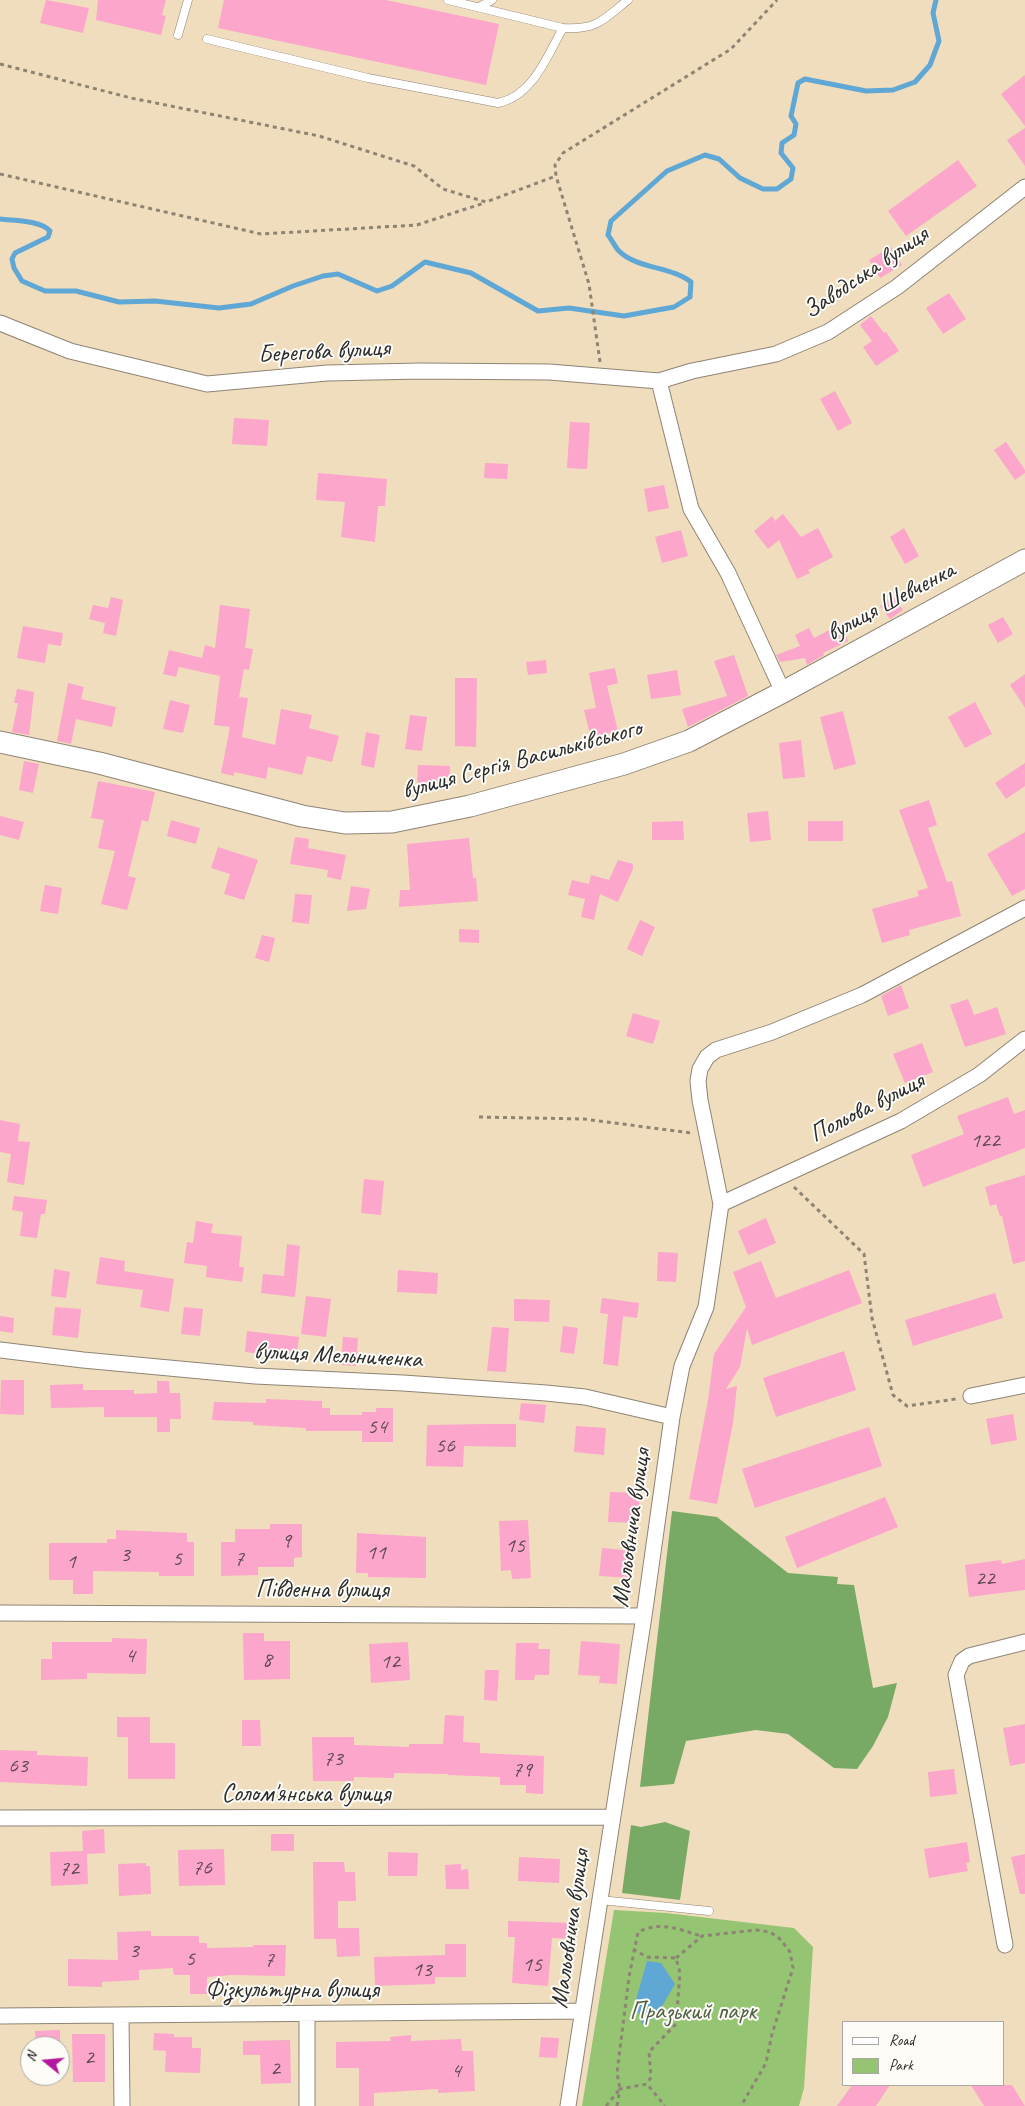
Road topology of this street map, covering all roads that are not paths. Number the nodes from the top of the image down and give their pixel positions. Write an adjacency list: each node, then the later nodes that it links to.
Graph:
1 (188, 0): 7 (lane)
2 (448, 0): 5 (lane)
3 (492, 0): 5 (lane)
4 (628, 0): 6 (lane)
5 (479, 7): 6 (lane)
6 (564, 28): 8 (lane)
7 (178, 35)
8 (207, 39)
9 (1025, 187): 11 (street, Заводська вулиця)
10 (0, 323): 11 (street, Берегова вулиця)
11 (659, 381): 13 (street)
12 (1025, 560): 13 (street, вулиця Шевченка)
13 (783, 692): 14 (street, вулиця Сергія Васильківського)
14 (0, 742)
15 (1025, 908): 17 (street, Мальовнича вулиця)
16 (1025, 1039): 17 (street, Польова вулиця)
17 (721, 1204): 21 (street, Мальовнича вулиця)
18 (0, 1350): 21 (street, вулиця Мельниченка)
19 (1025, 1385): 20 (street)
20 (971, 1396)
21 (672, 1417): 23 (street, Мальовнича вулиця)
22 (0, 1613): 23 (street, Південна вулиця)
23 (644, 1616): 25 (street, Мальовнича вулиця)
24 (1025, 1642): 29 (street)
25 (612, 1817): 26 (street, Солом'янська вулиця); 27 (street, Мальовнича вулиця)
26 (0, 1818)
27 (600, 1900): 28 (lane); 30 (street, Мальовнича вулиця)
28 (709, 1911)
29 (1005, 1945)
30 (583, 2011): 31 (street, Фізкультурна вулиця); 36 (street, Мальовнича вулиця)
31 (307, 2014): 32 (street, Фізкультурна вулиця); 35 (street)
32 (121, 2015): 33 (street, Фізкультурна вулиця); 34 (street)
33 (0, 2016)
34 (122, 2106)
35 (307, 2106)
36 (568, 2106)

